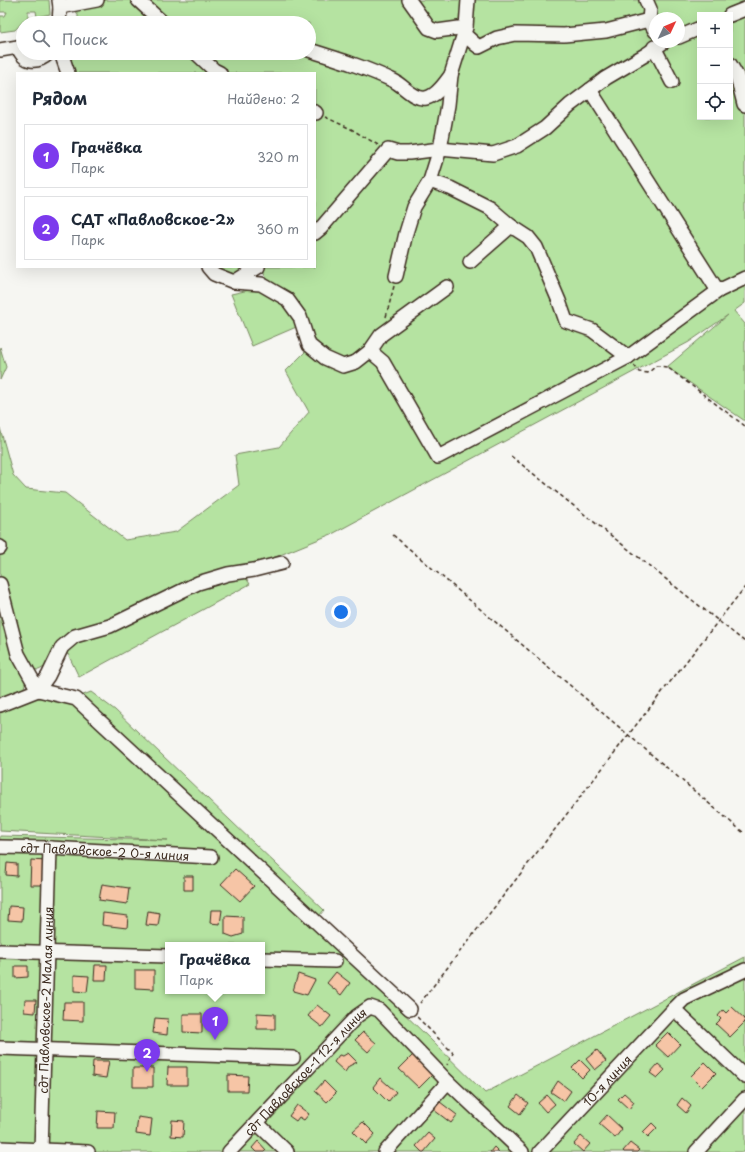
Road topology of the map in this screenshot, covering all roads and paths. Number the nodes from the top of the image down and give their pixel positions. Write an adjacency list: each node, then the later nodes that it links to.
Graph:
1 (97, 0): 8 (street)
2 (138, 0): 10 (street)
3 (409, 0): 13 (street)
4 (468, 0): 13 (street)
5 (646, 0): 7 (street)
6 (745, 9): 9 (street)
7 (650, 12)
8 (58, 14)
9 (733, 14)
10 (155, 16)
11 (649, 26): 13 (street)
12 (697, 29): 14 (street)
13 (465, 30): 25 (street)
14 (685, 34)
15 (16, 47): 18 (street)
16 (655, 48): 27 (street)
17 (660, 48): 26 (street)
18 (0, 50)
19 (316, 52): 25 (street)
20 (63, 60): 23 (street)
21 (203, 60): 24 (street)
22 (733, 69): 28 (street)
23 (68, 72)
24 (218, 72)
25 (451, 75): 30 (street)
26 (672, 82)
27 (590, 90): 30 (street); 42 (street)
28 (745, 105)
29 (316, 112): 31 (path)
30 (440, 149): 31 (street); 32 (street)
31 (388, 150): 34 (street)
32 (430, 181): 33 (street); 38 (street)
33 (511, 226): 35 (street); 45 (street)
34 (316, 232)
35 (470, 262)
36 (209, 268): 40 (street)
37 (256, 268): 40 (street)
38 (396, 276): 43 (path)
39 (745, 278): 42 (street)
40 (234, 282): 44 (street)
41 (447, 287): 43 (street)
42 (718, 290): 45 (street)
43 (381, 335): 44 (street)
44 (370, 351): 45 (street)
45 (628, 358): 46 (path)
46 (745, 426)
47 (512, 456): 52 (path)
48 (393, 535): 56 (path)
49 (282, 563): 54 (street)
50 (0, 584): 54 (street)
51 (745, 587): 52 (path)
52 (718, 620): 53 (path); 56 (path)
53 (745, 642)
54 (38, 690): 55 (street); 67 (street)
55 (0, 705)
56 (628, 734): 57 (path); 67 (path)
57 (745, 834)
58 (0, 847): 59 (street, сдт Павловское-2 0-я линия)
59 (50, 848): 60 (street, сдт Павловское-2 0-я линия); 62 (street, сдт Павловское-2 Малая линия)
60 (211, 857)
61 (0, 951): 62 (street)
62 (47, 952): 63 (street); 70 (street, сдт Павловское-2 Малая линия)
63 (165, 956)
64 (265, 959): 65 (street)
65 (335, 961)
66 (745, 970): 68 (street, 10-я линия)
67 (410, 1009): 73 (path)
68 (674, 1009): 72 (street); 83 (street, 10-я линия)
69 (0, 1048): 70 (street)
70 (44, 1049): 71 (street); 77 (street, сдт Павловское-2 Малая линия)
71 (293, 1058)
72 (745, 1077)
73 (445, 1079): 75 (street, сдт Павловское-1 12-я линия); 81 (street); 82 (street, сдт Павловское-1 12-я линия)
74 (745, 1099): 84 (street)
75 (256, 1123): 79 (street, сдт Павловское-1 12-я линия); 80 (street)
76 (0, 1148): 77 (street)
77 (41, 1151): 78 (street)
78 (88, 1152)
79 (230, 1152)
80 (287, 1152)
81 (385, 1152)
82 (522, 1152)
83 (540, 1152)
84 (696, 1152)

